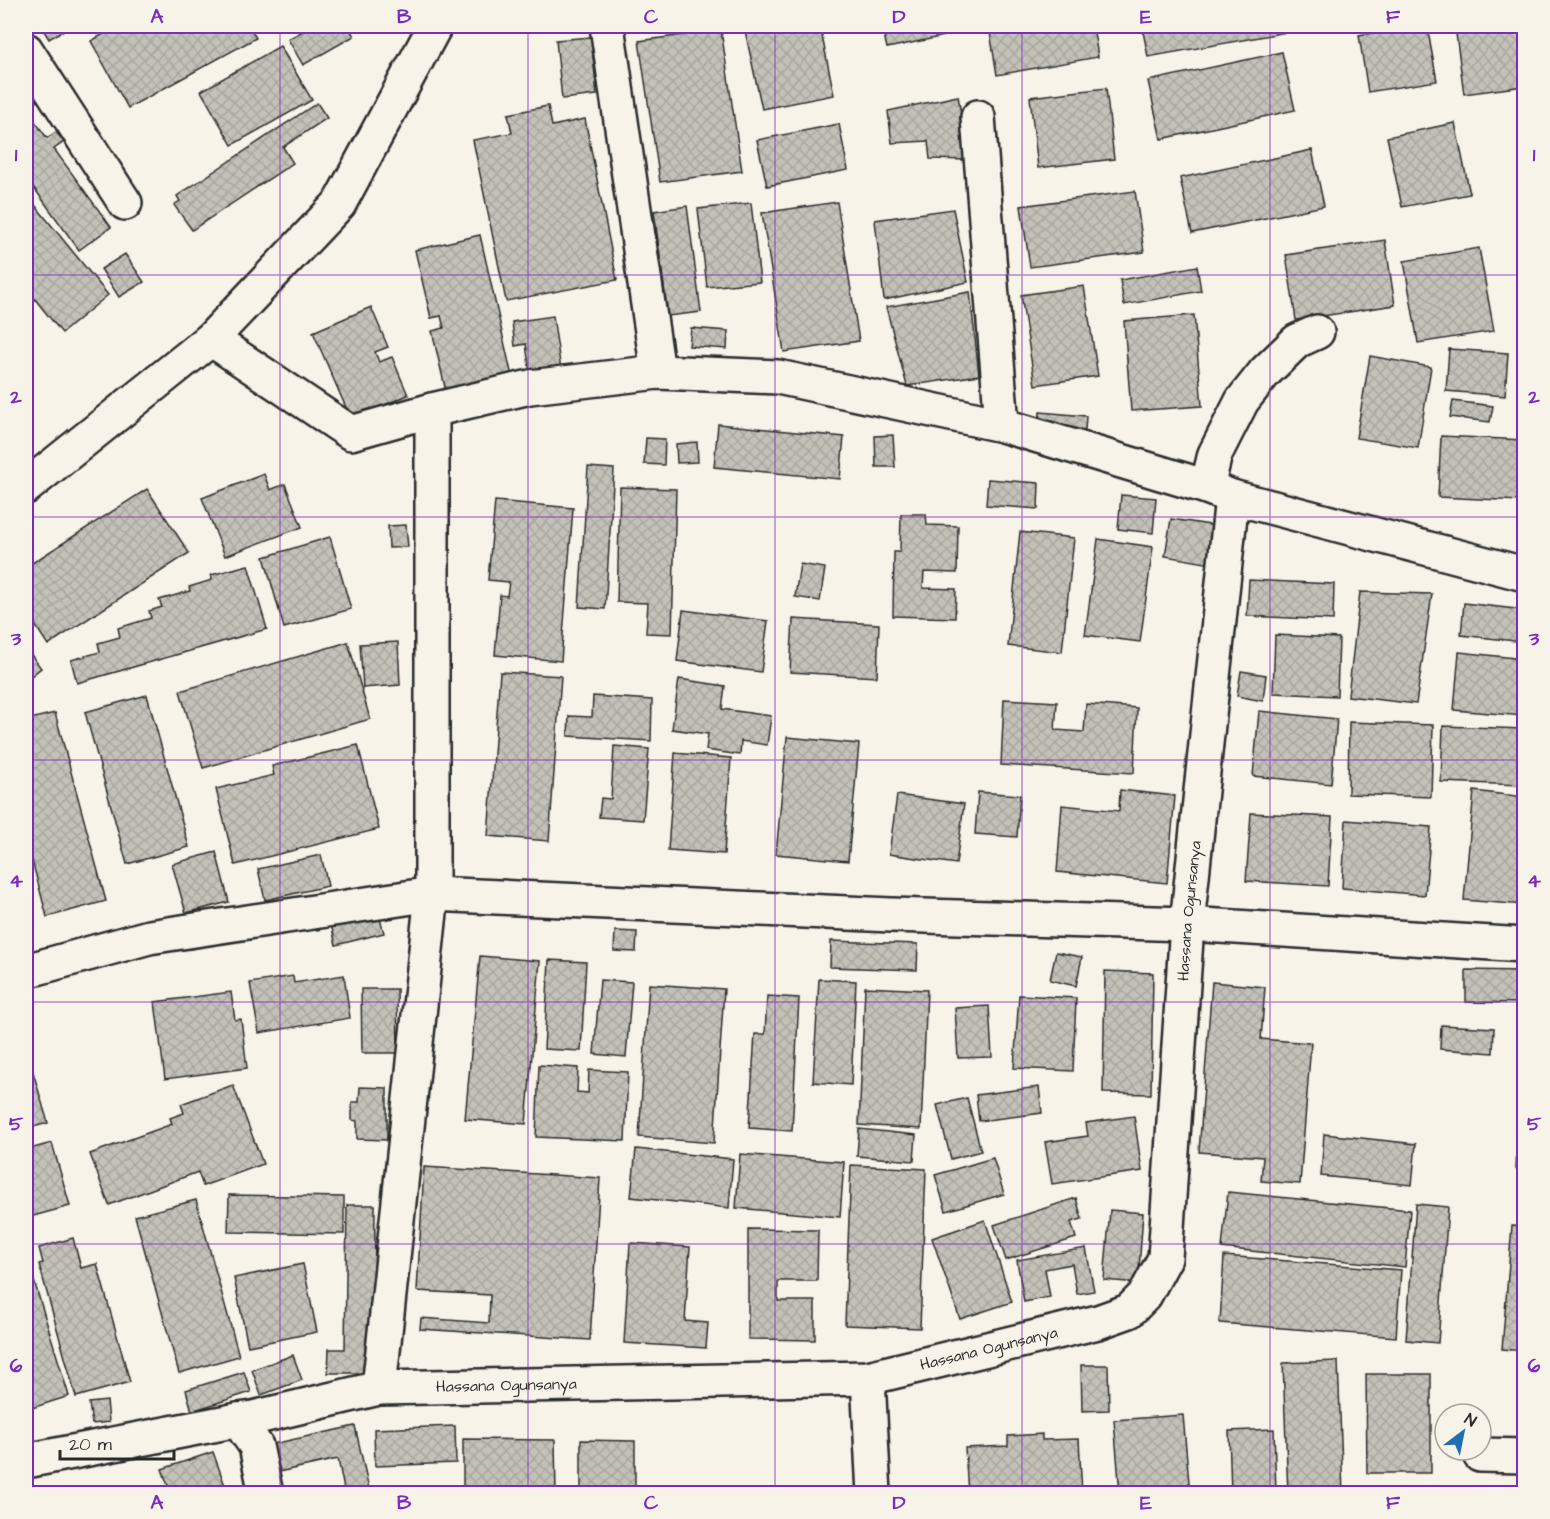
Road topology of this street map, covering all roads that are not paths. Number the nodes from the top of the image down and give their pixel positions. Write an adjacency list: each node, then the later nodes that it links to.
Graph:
1 (435, 26): 7 (street)
2 (607, 26): 8 (street)
3 (26, 50): 5 (street)
4 (978, 117): 10 (street)
5 (125, 203)
6 (1317, 332): 12 (street, Hassana Ogunsanya)
7 (211, 339): 9 (street); 11 (street)
8 (658, 372): 9 (street); 10 (street)
9 (432, 410): 14 (street)
10 (1002, 425): 12 (street)
11 (26, 487)
12 (1219, 492): 13 (street); 15 (street, Hassana Ogunsanya)
13 (1524, 574)
14 (432, 894): 15 (street); 17 (street); 19 (street)
15 (1187, 924): 16 (street); 18 (street, Hassana Ogunsanya)
16 (1524, 945)
17 (26, 971)
18 (868, 1378): 19 (street, Hassana Ogunsanya); 25 (street)
19 (378, 1388): 20 (street, Hassana Ogunsanya)
20 (238, 1420): 23 (street, Hassana Ogunsanya); 24 (street)
21 (1493, 1455): 22 (street)
22 (1524, 1456)
23 (26, 1461)
24 (266, 1494)
25 (874, 1494)

